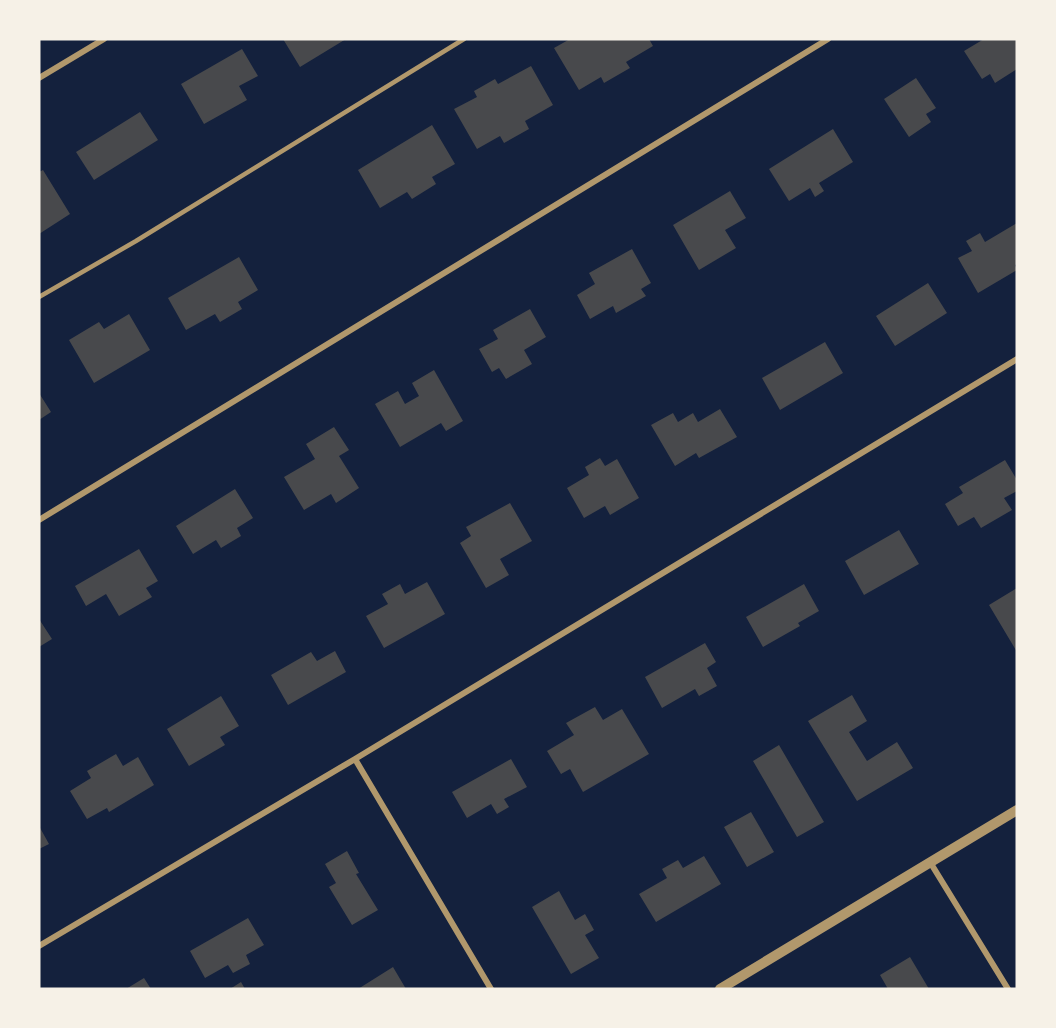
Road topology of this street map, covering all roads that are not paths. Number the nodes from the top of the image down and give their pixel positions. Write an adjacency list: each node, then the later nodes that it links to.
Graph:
1 (104, 39): 4 (street)
2 (464, 39): 5 (lane)
3 (828, 39): 7 (street)
4 (39, 78)
5 (39, 297)
6 (1017, 359): 8 (street)
7 (39, 520)
8 (355, 759): 11 (street); 12 (street)
9 (1017, 810): 10 (street)
10 (930, 862): 13 (street); 14 (street)
11 (39, 946)
12 (491, 989)
13 (720, 989)
14 (1008, 989)

